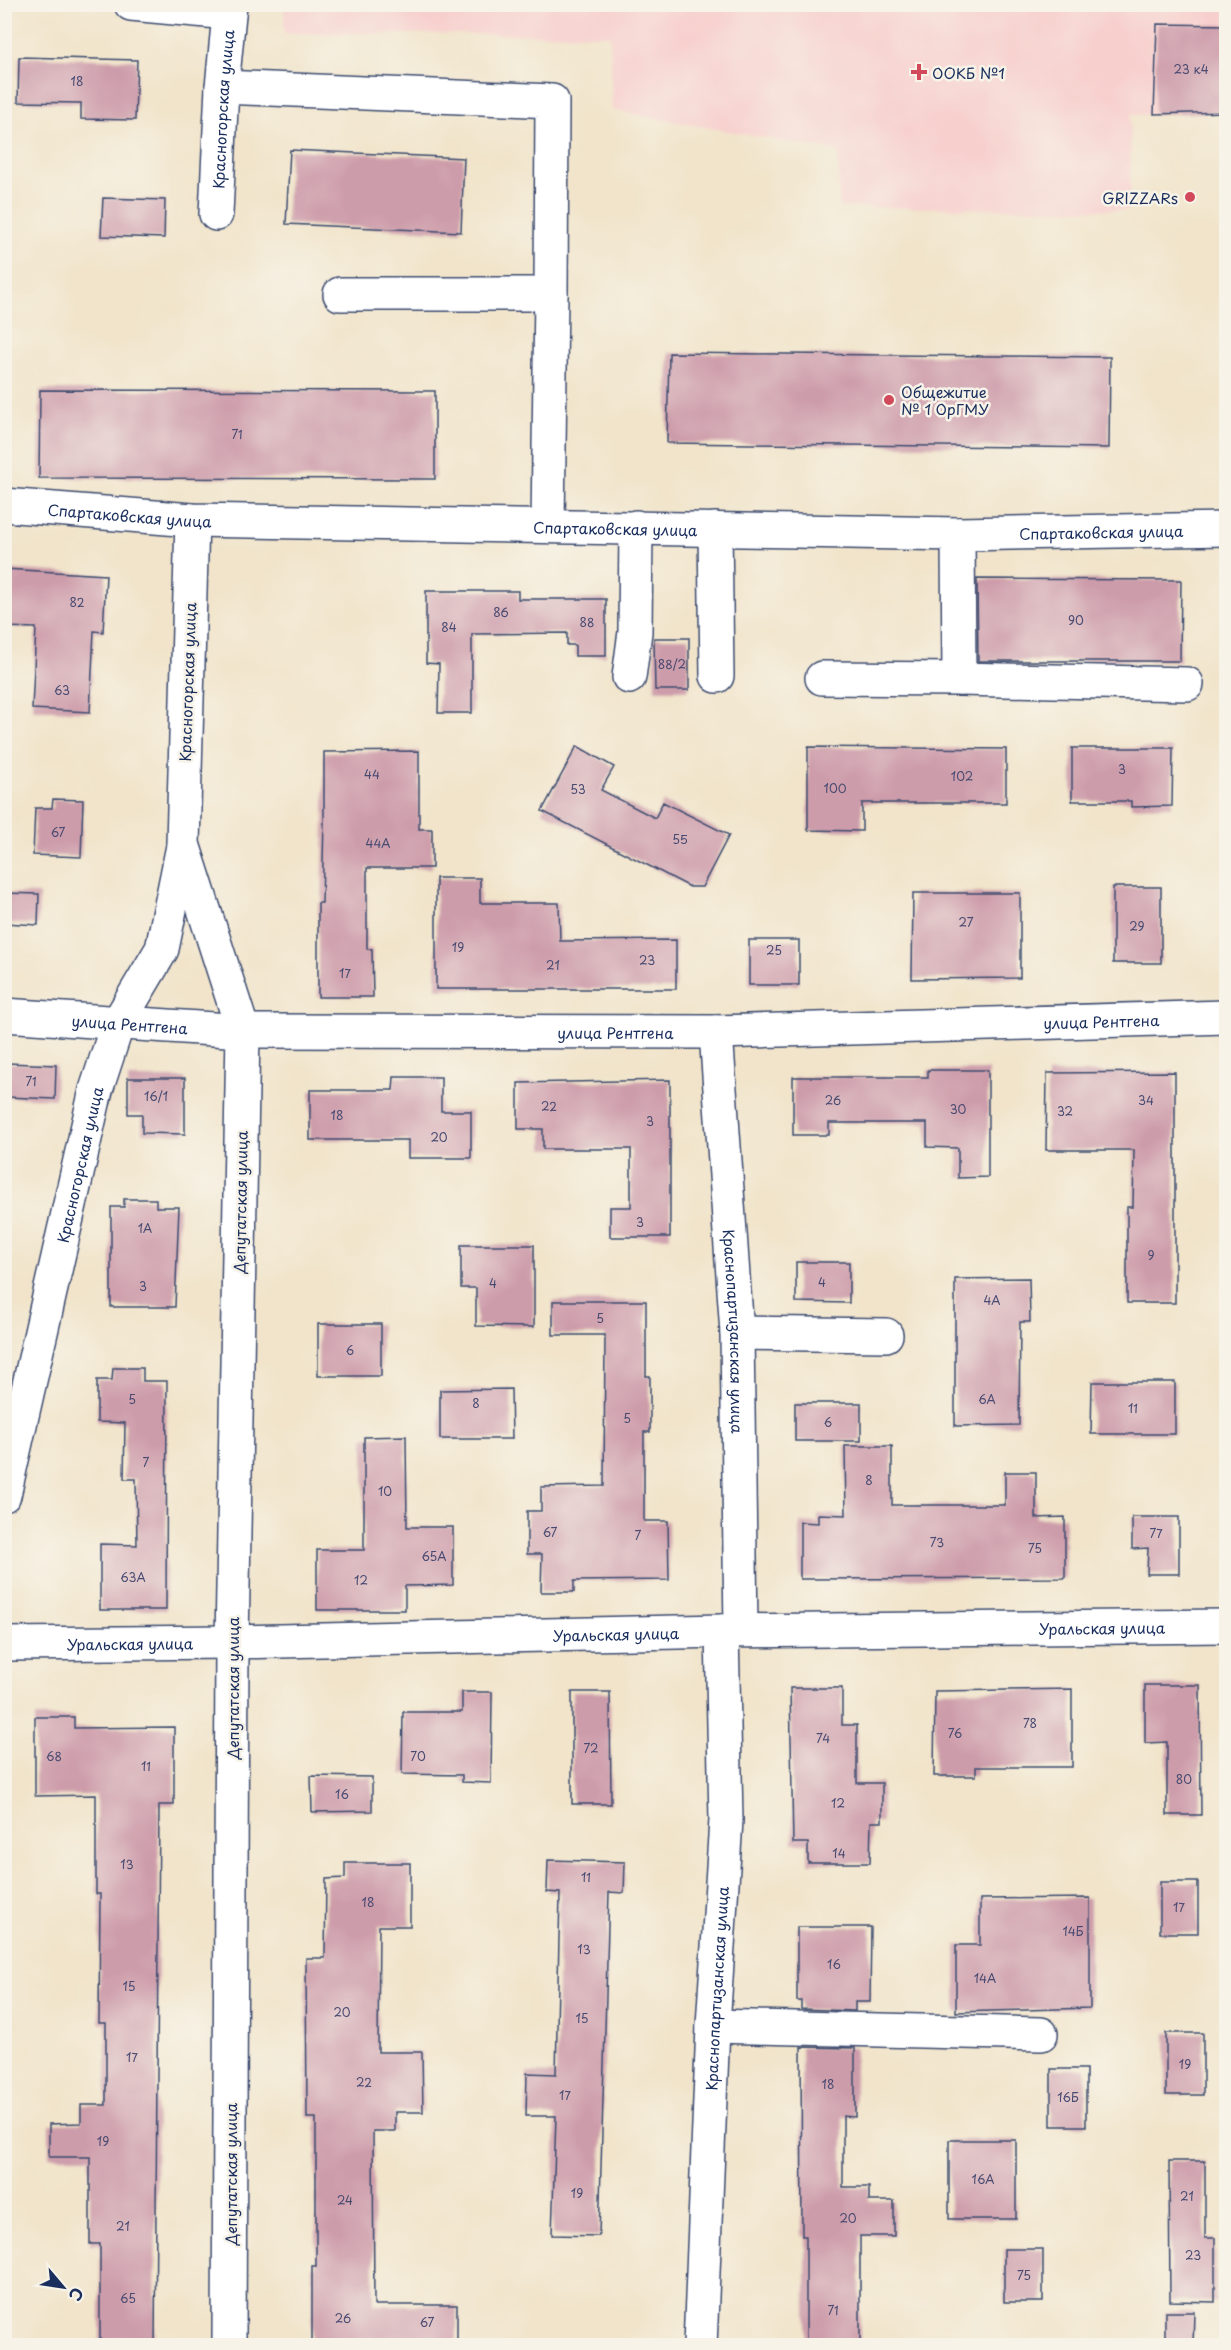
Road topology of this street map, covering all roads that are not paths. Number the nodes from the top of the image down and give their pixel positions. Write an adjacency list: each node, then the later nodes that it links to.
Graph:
1 (130, 4): 2 (street)
2 (229, 9): 3 (street, Красногорская улица)
3 (222, 87): 4 (street, Красногорская улица); 6 (street)
4 (216, 214)
5 (340, 294): 6 (street)
6 (551, 294): 9 (street)
7 (4, 505): 8 (street, Спартаковская улица)
8 (192, 520): 9 (street, Спартаковская улица); 19 (street, Красногорская улица)
9 (548, 526): 10 (street, Спартаковская улица)
10 (636, 527): 11 (street, Спартаковская улица); 14 (street)
11 (714, 529): 13 (street, Спартаковская улица); 15 (street)
12 (1227, 529): 13 (street, Спартаковская улица)
13 (958, 534): 17 (street)
14 (629, 676)
15 (717, 676)
16 (822, 678): 17 (street)
17 (959, 679): 18 (street)
18 (1187, 684)
19 (183, 844): 22 (street, Красногорская улица); 23 (street, Красногорская улица)
20 (4, 1015): 22 (street, улица Рентгена)
21 (1227, 1017): 24 (street, улица Рентгена)
22 (118, 1023): 23 (street, улица Рентгена); 27 (street, Красногорская улица)
23 (243, 1031): 24 (street, улица Рентгена); 30 (street, Депутатская улица)
24 (716, 1032): 25 (street, Краснопартизанская улица)
25 (737, 1333): 26 (street); 29 (street, Краснопартизанская улица)
26 (885, 1335)
27 (5, 1494)
28 (1227, 1626): 29 (street, Уральская улица)
29 (731, 1630): 30 (street, Уральская улица); 32 (street, Краснопартизанская улица)
30 (232, 1642): 31 (street, Уральская улица); 34 (street, Депутатская улица)
31 (4, 1644)
32 (713, 2026): 33 (street); 35 (street, Краснопартизанская улица)
33 (1041, 2034)
34 (229, 2346)
35 (700, 2346)

